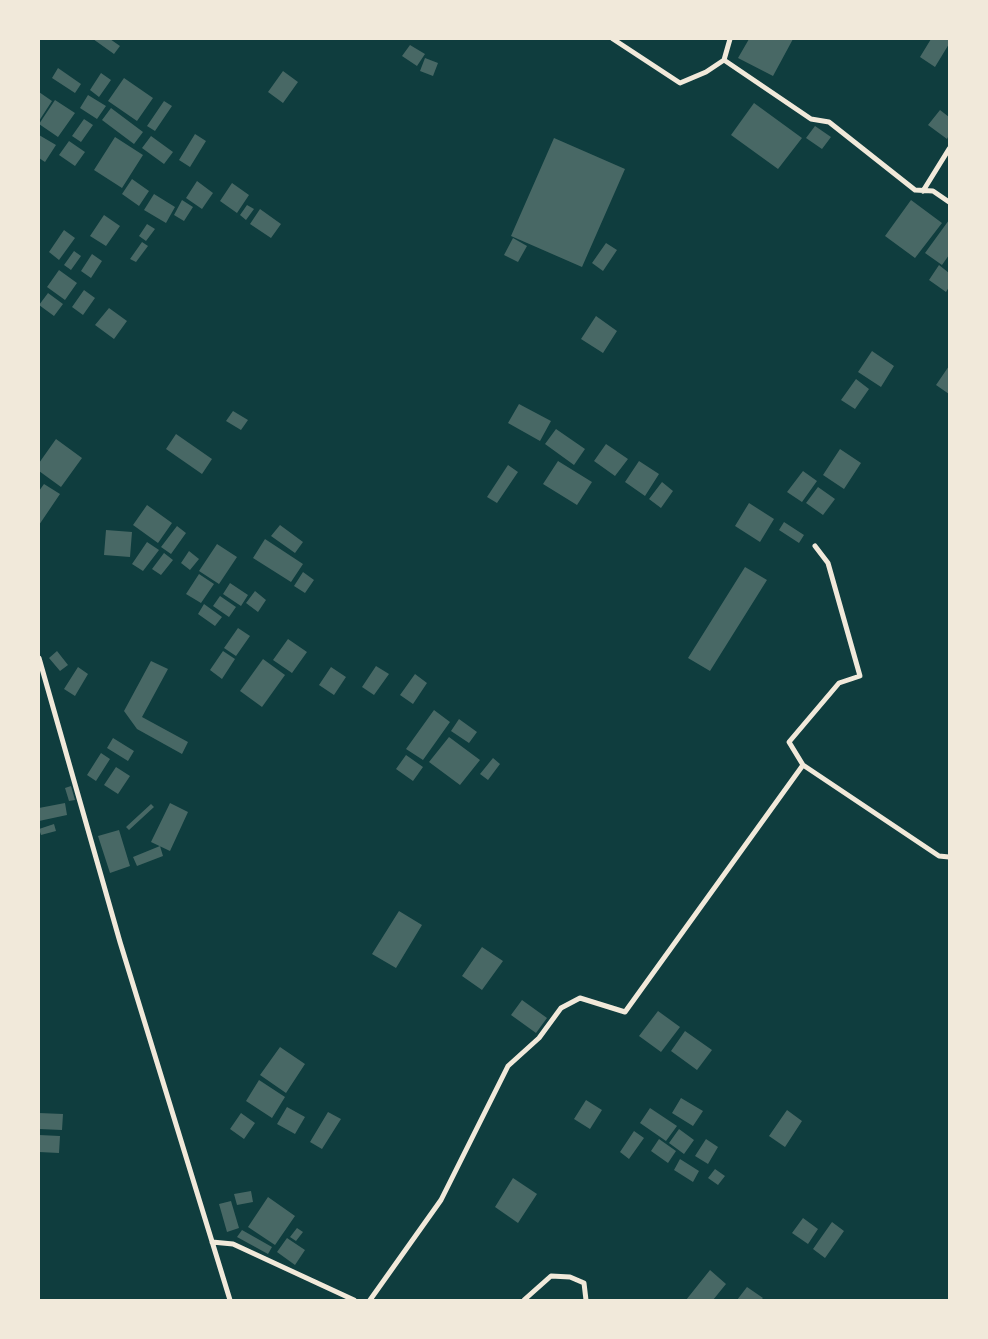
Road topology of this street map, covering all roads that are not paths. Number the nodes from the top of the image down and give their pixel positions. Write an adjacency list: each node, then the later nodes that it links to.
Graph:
1 (613, 39): 3 (street)
2 (730, 39): 3 (street)
3 (724, 60): 5 (street)
4 (949, 149): 5 (street)
5 (923, 190): 6 (street)
6 (949, 202)
7 (815, 546): 9 (street)
8 (39, 658): 11 (street)
9 (803, 765): 10 (street); 14 (street)
10 (949, 857)
11 (212, 1242): 12 (street); 13 (street)
12 (230, 1300)
13 (354, 1300)
14 (370, 1300)
15 (524, 1300): 16 (street)
16 (586, 1300)

